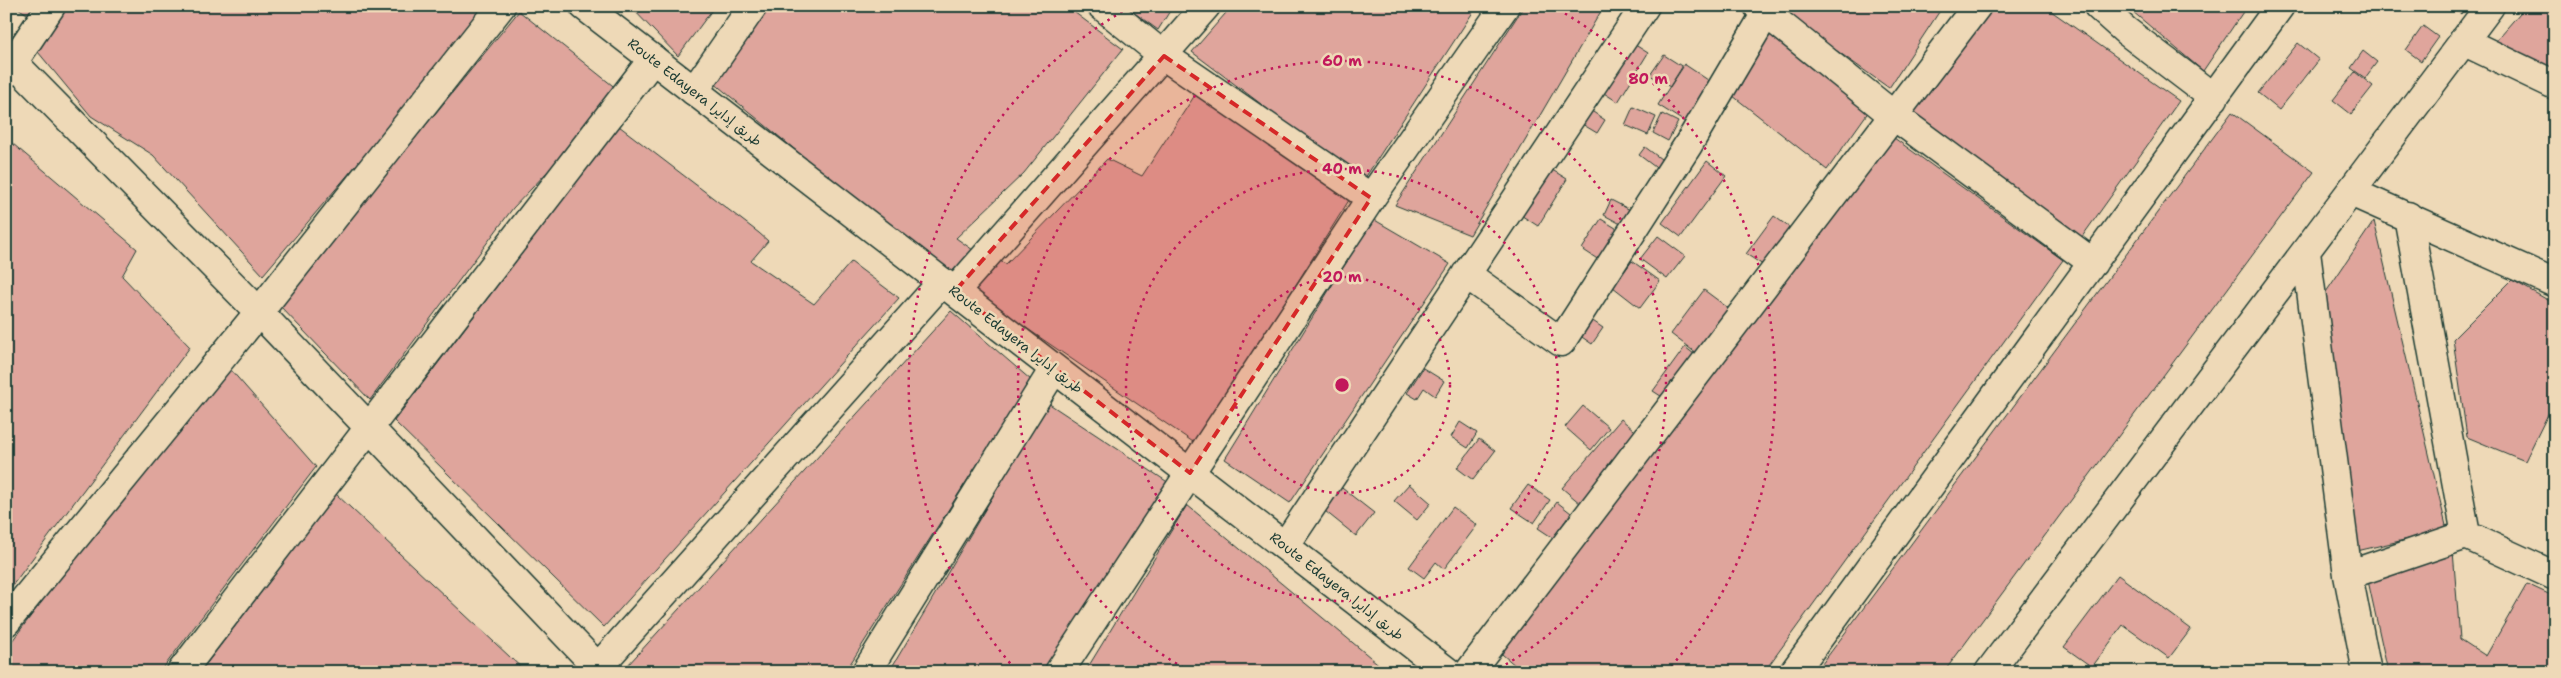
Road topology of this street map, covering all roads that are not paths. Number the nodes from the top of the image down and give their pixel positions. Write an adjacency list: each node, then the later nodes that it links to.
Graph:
1 (51, 6): 17 (street)
2 (501, 6): 30 (street)
3 (584, 6): 16 (street, Route Edayera طريق إدايرا)
4 (753, 6): 19 (street)
5 (1102, 6): 15 (street)
6 (1206, 6): 15 (street)
7 (1505, 6): 23 (street)
8 (1645, 6): 27 (street)
9 (1976, 6): 21 (street)
10 (2098, 6): 20 (street)
11 (2280, 6): 20 (street)
12 (2490, 6): 14 (street)
13 (1765, 9): 21 (street); 27 (street)
14 (2463, 41): 18 (street); 22 (street)
15 (1164, 56): 23 (street); 29 (street)
16 (653, 60): 19 (street, Route Edayera طريق إدايرا); 32 (street)
17 (9, 63): 30 (street)
18 (2555, 85)
19 (694, 91): 29 (street, Route Edayera طريق إدايرا)
20 (2214, 98): 26 (street)
21 (1893, 115): 26 (street); 44 (street)
22 (2351, 192): 24 (street); 25 (street)
23 (1371, 198): 33 (street)
24 (2408, 216): 28 (street); 34 (street)
25 (2306, 252): 36 (street); 46 (street)
26 (2093, 263): 45 (street)
27 (1466, 274): 35 (street)
28 (2555, 283)
29 (949, 287): 31 (street, Route Edayera طريق إدايرا); 39 (street)
30 (259, 312): 32 (street); 38 (street)
31 (1054, 368): 33 (street, Route Edayera طريق إدايرا); 41 (street)
32 (368, 427): 39 (street); 40 (street)
33 (1190, 473): 35 (street, Route Edayera طريق إدايرا); 42 (street)
34 (2466, 535): 36 (street); 37 (street)
35 (1285, 546): 43 (street, Route Edayera طريق إدايرا)
36 (2348, 575): 47 (street)
37 (2555, 576)
38 (6, 622)
39 (598, 670)
40 (181, 672)
41 (866, 672)
42 (1059, 672)
43 (1448, 672)
44 (1469, 672)
45 (1794, 672)
46 (1989, 672)
47 (2367, 672)

